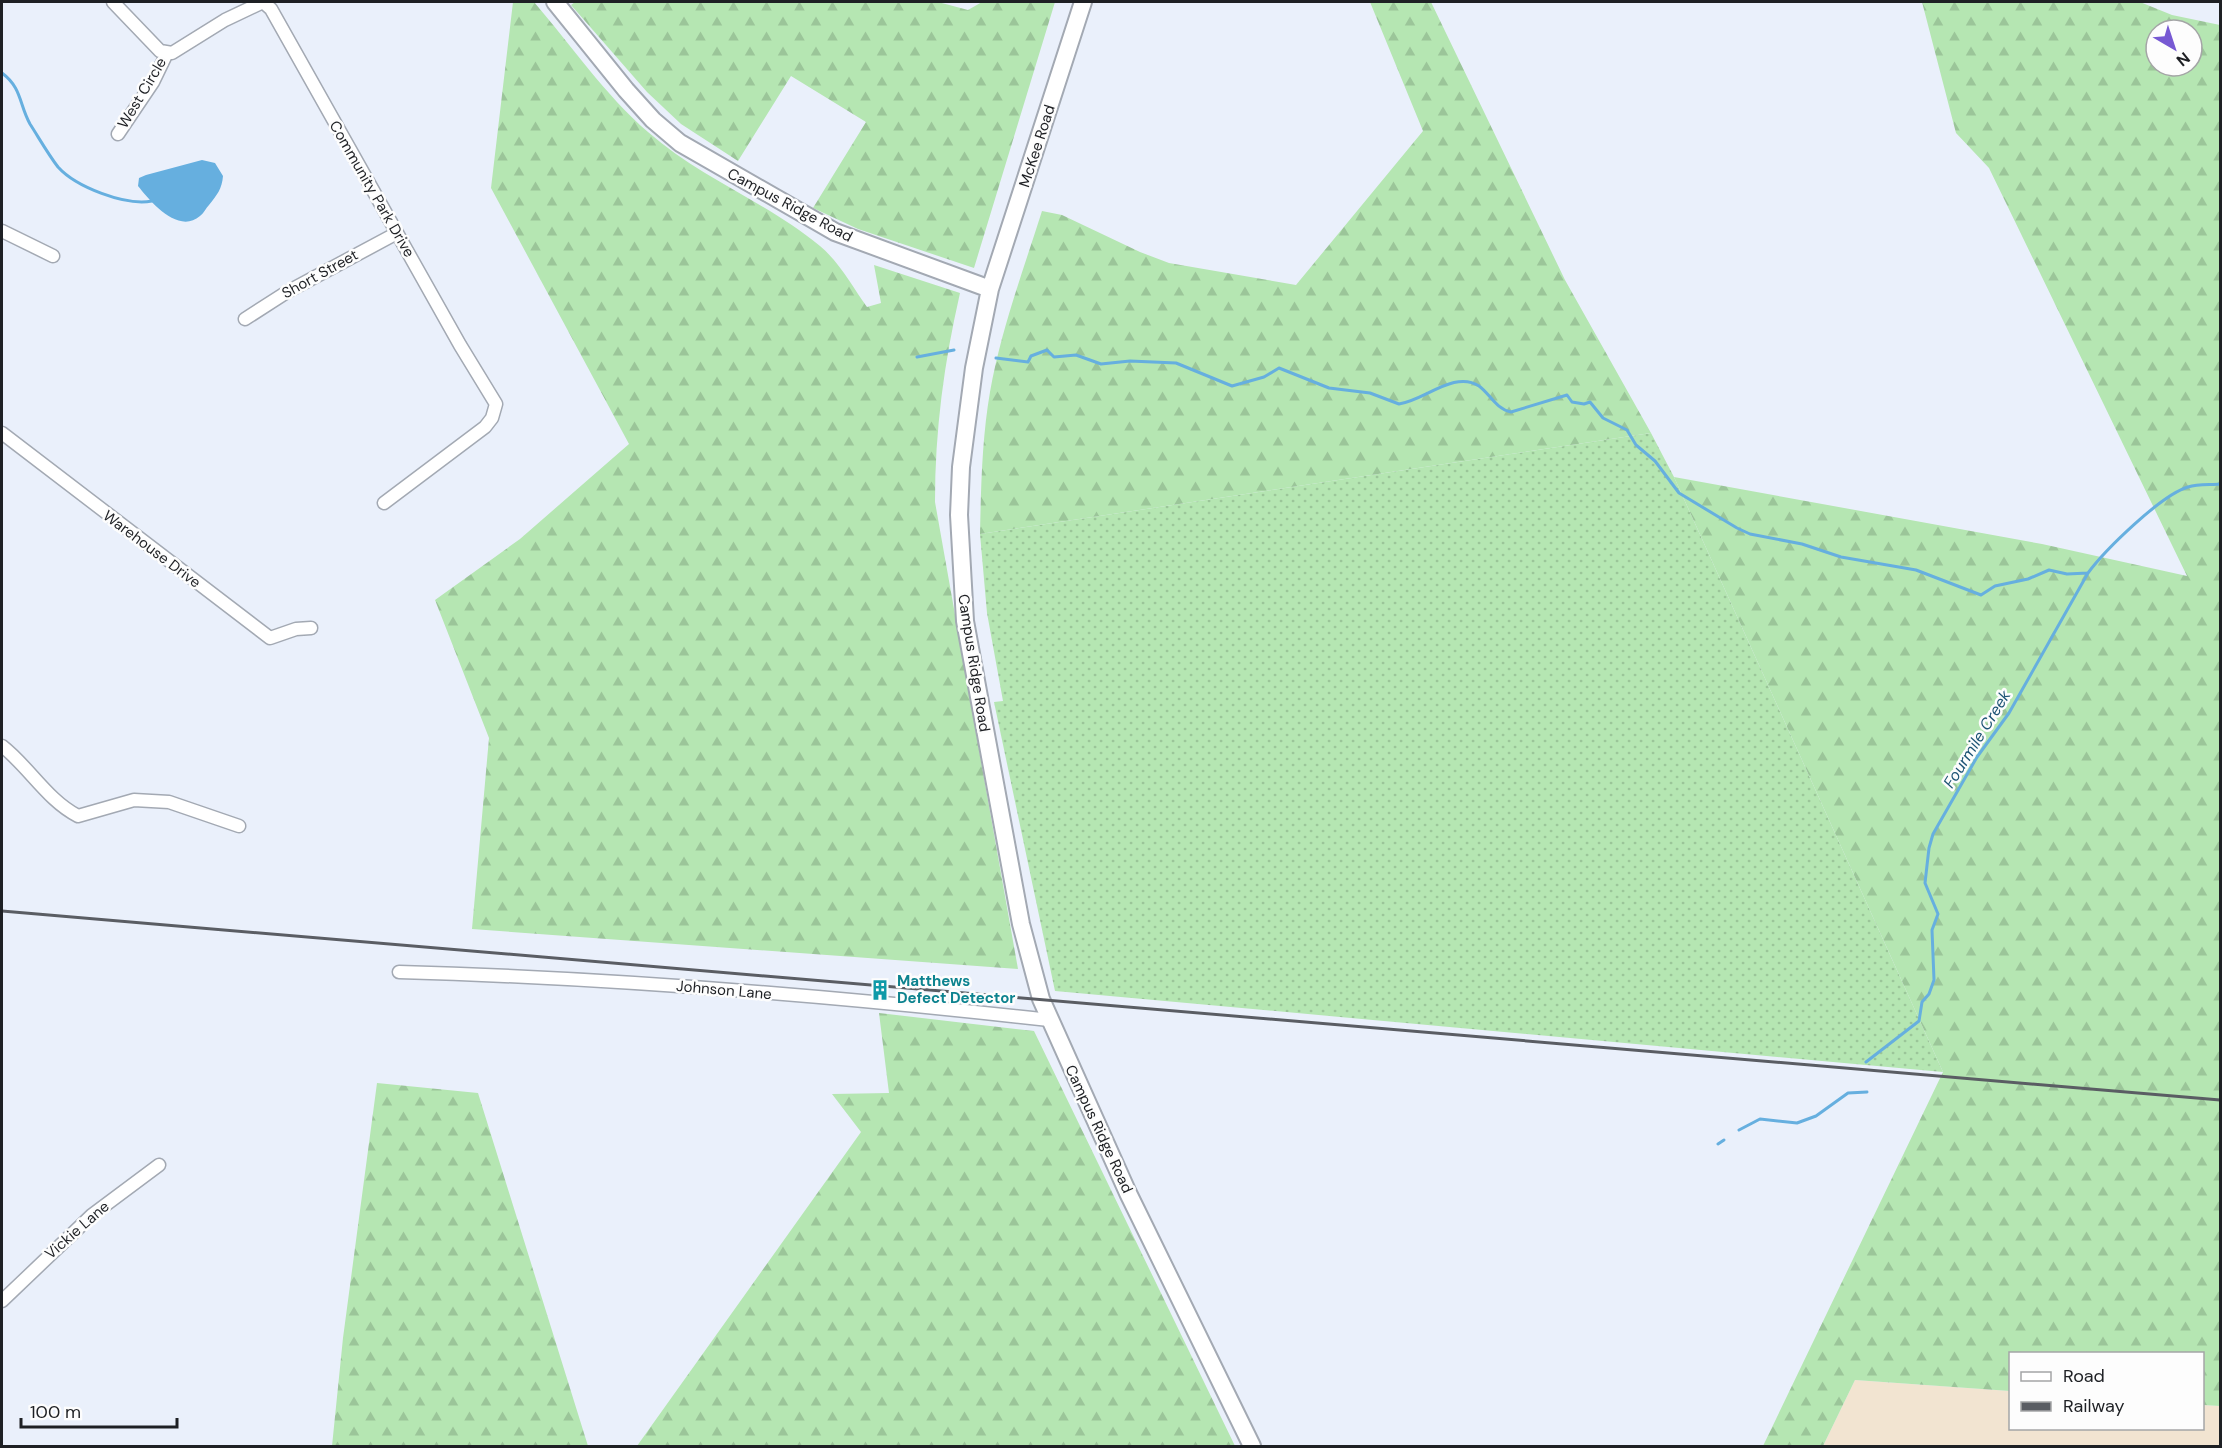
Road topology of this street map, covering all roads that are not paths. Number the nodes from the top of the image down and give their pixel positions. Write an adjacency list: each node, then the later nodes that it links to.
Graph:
1 (113, 2): 5 (street)
2 (263, 2): 5 (street, Community Park Drive); 8 (street, Community Park Drive)
3 (555, 2): 10 (street, Campus Ridge Road)
4 (1083, 2): 10 (street, McKee Road)
5 (167, 52): 6 (street, West Circle)
6 (118, 134)
7 (2, 231): 9 (street)
8 (398, 233): 11 (street, Short Street); 13 (street, Community Park Drive)
9 (53, 256)
10 (990, 289): 18 (street, Campus Ridge Road)
11 (245, 319)
12 (2, 433): 14 (street, Warehouse Drive)
13 (384, 503)
14 (310, 628)
15 (2, 746): 16 (street)
16 (238, 825)
17 (399, 972): 18 (street, Johnson Lane)
18 (1049, 1020): 21 (street, Campus Ridge Road)
19 (159, 1165): 20 (street, Vickie Lane)
20 (2, 1301)
21 (1252, 1446)

